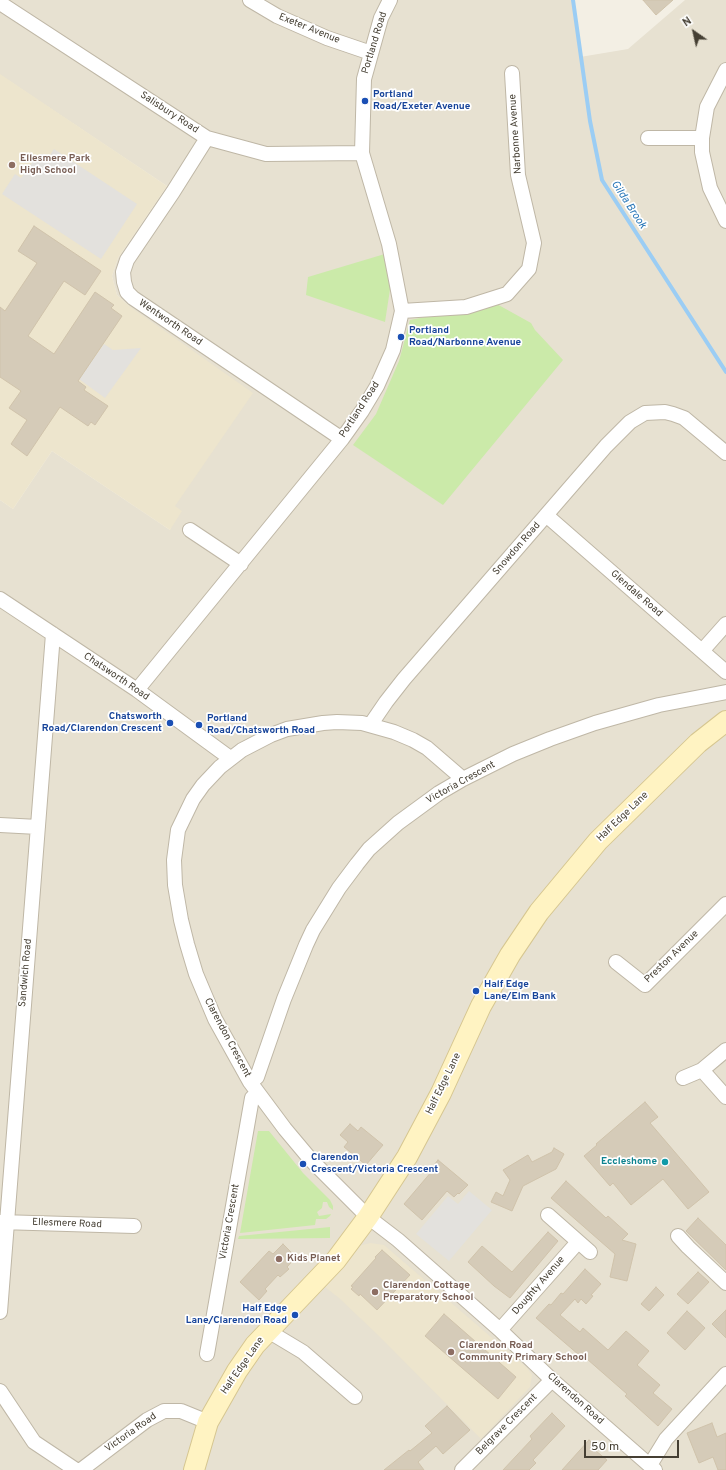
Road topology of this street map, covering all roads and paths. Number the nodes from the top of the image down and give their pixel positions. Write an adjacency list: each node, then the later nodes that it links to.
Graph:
1 (250, 0): 4 (street, Exeter Avenue)
2 (390, 0): 4 (street, Portland Road)
3 (3, 3): 7 (street, Salisbury Road)
4 (371, 53): 10 (street, Portland Road)
5 (726, 70): 9 (street)
6 (512, 72): 12 (street, Narbonne Avenue)
7 (207, 138): 10 (street, Salisbury Road); 13 (street, Wentworth Road)
8 (648, 138): 9 (street)
9 (702, 138): 11 (street)
10 (362, 153): 12 (street, Portland Road)
11 (726, 221)
12 (402, 311): 13 (street, Portland Road)
13 (342, 439): 17 (street, Portland Road)
14 (726, 453): 15 (street, Snowdon Road)
15 (546, 515): 21 (street, Glendale Road); 26 (street, Snowdon Road)
16 (190, 530): 17 (street)
17 (241, 564): 23 (street, Portland Road)
18 (0, 599): 20 (street, Chatsworth Road)
19 (726, 624): 21 (street)
20 (53, 634): 23 (street, Chatsworth Road); 30 (street, Sandwich Road)
21 (702, 651): 22 (street, Glendale Road)
22 (726, 672)
23 (137, 690): 27 (street, Chatsworth Road)
24 (726, 692): 28 (street, Victoria Crescent)
25 (726, 721): 39 (main road, Half Edge Lane)
26 (371, 724): 27 (street, Clarendon Crescent); 28 (street, Clarendon Crescent)
27 (230, 758): 36 (street, Clarendon Crescent)
28 (463, 779): 36 (street, Victoria Crescent)
29 (0, 825): 30 (street)
30 (38, 827): 40 (street, Sandwich Road)
31 (726, 904): 32 (street, Preston Avenue)
32 (616, 962)
33 (726, 1050): 34 (street)
34 (702, 1070): 35 (street); 37 (street)
35 (683, 1078)
36 (254, 1087): 39 (street, Clarendon Crescent); 49 (street, Victoria Crescent)
37 (726, 1097)
38 (548, 1215): 43 (street)
39 (368, 1217): 47 (street, Clarendon Road); 48 (main road, Half Edge Lane)
40 (3, 1222): 41 (street, Ellesmere Road); 46 (street, Sandwich Road)
41 (134, 1226)
42 (678, 1236): 45 (street)
43 (578, 1242): 44 (street); 47 (street, Doughty Avenue)
44 (590, 1252)
45 (726, 1283)
46 (0, 1312)
47 (500, 1330): 51 (street, Clarendon Road)
48 (268, 1331): 53 (street); 54 (main road, Half Edge Lane)
49 (207, 1354)
50 (726, 1374): 55 (street)
51 (552, 1380): 55 (street, Clarendon Road); 59 (street, Belgrave Crescent)
52 (0, 1391): 56 (street)
53 (355, 1397)
54 (208, 1422): 57 (street, Victoria Road); 58 (main road, Half Edge Lane)
55 (653, 1468)
56 (76, 1470)
57 (81, 1470)
58 (194, 1470)
59 (462, 1470)

